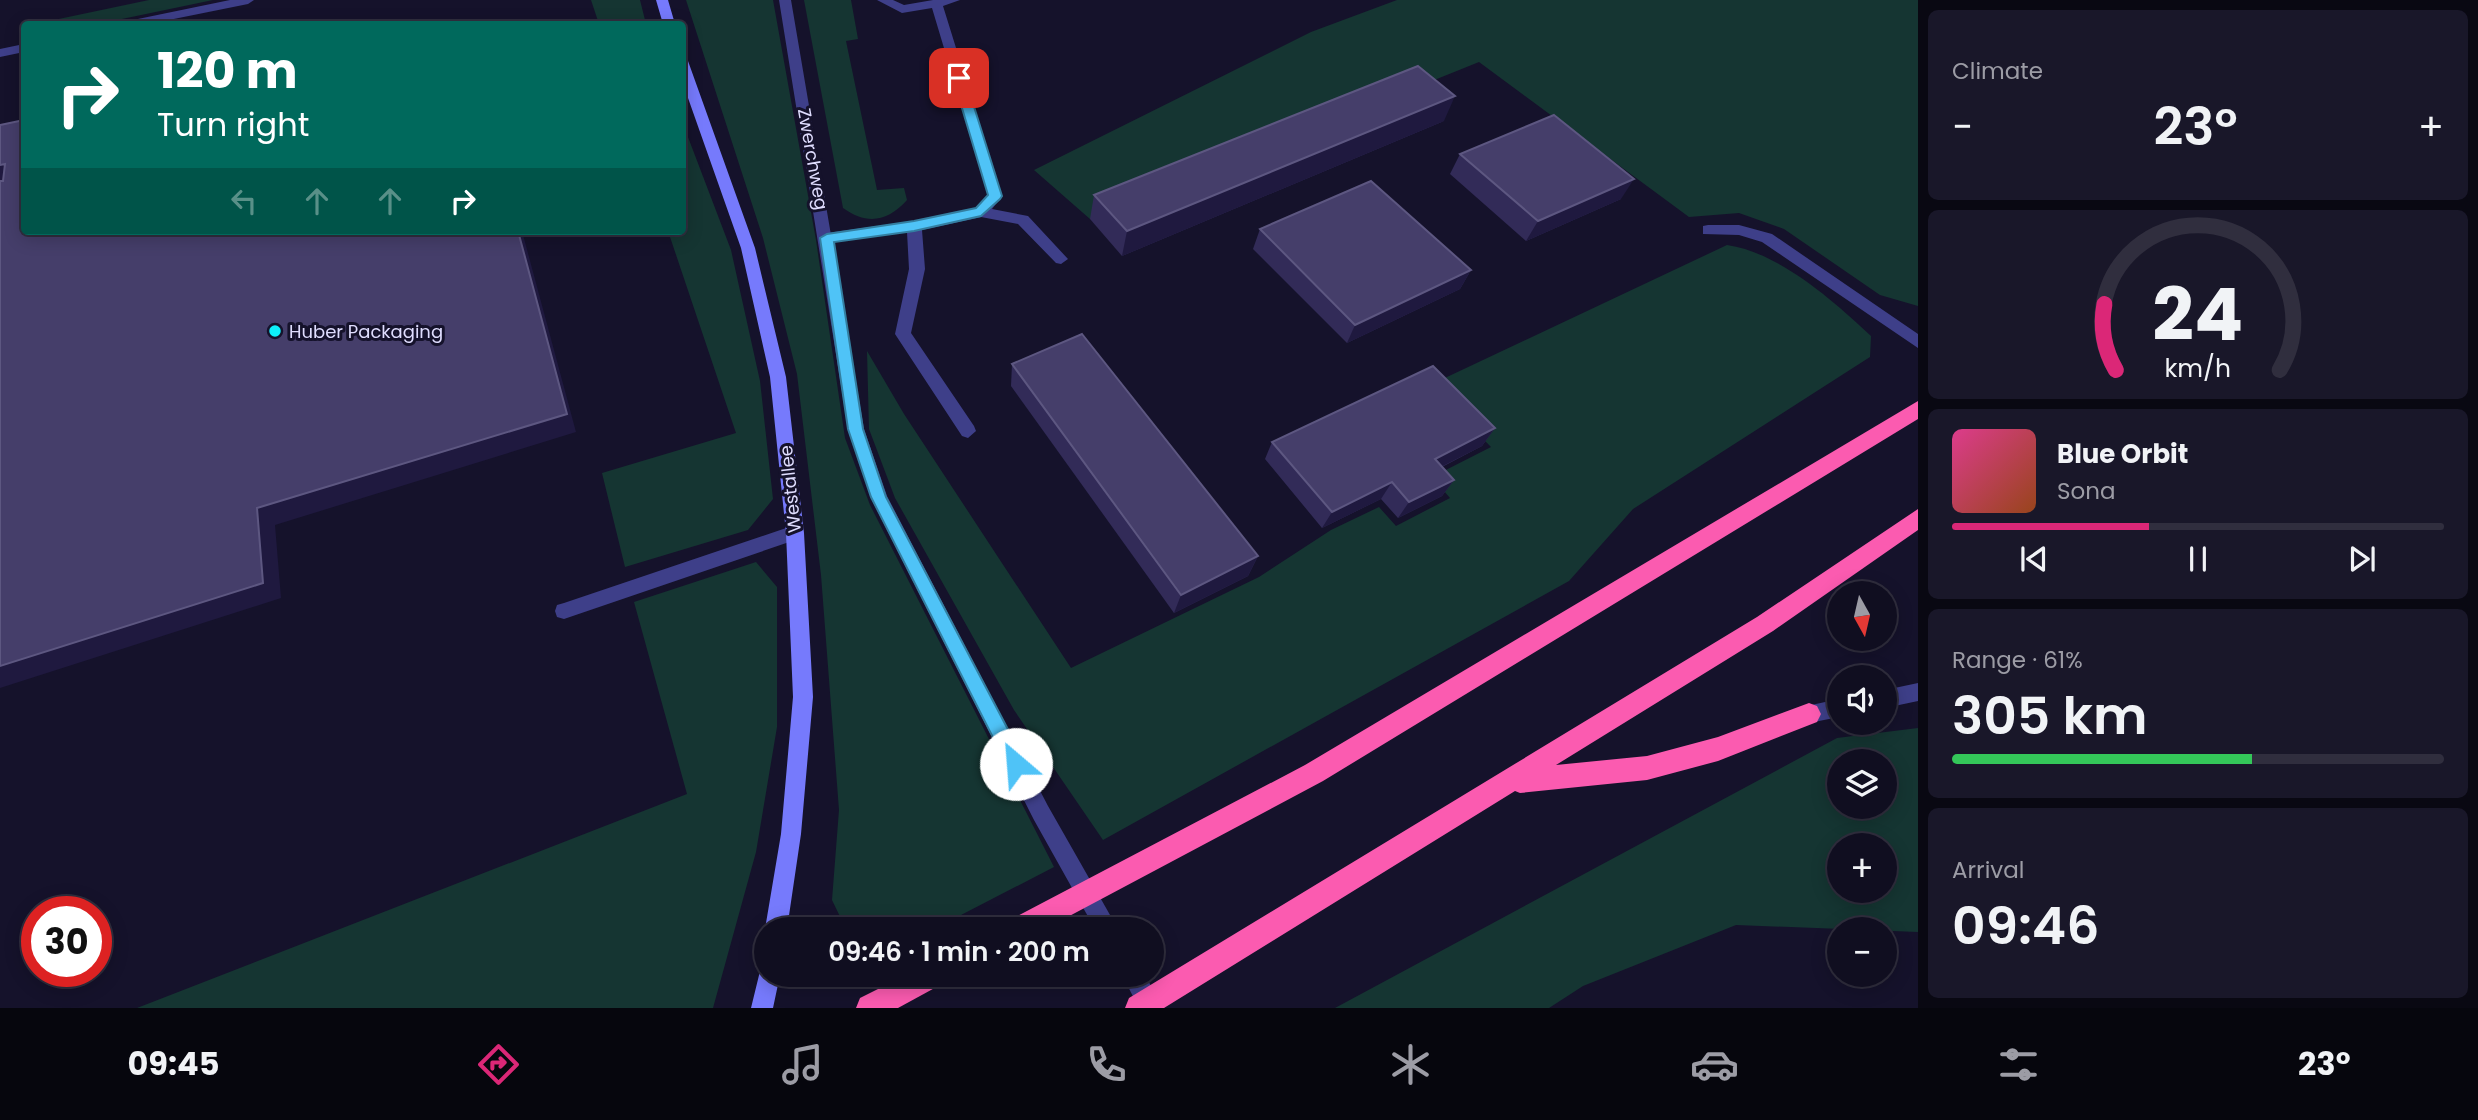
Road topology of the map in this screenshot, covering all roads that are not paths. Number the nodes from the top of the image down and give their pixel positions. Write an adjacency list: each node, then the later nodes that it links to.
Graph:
1 (248, 0): 7 (street)
2 (662, 0): 8 (main road)
3 (785, 0): 15 (street, Zwerchweg)
4 (883, 0): 6 (street)
5 (954, 0): 6 (street)
6 (937, 5): 12 (street)
7 (147, 21)
8 (668, 21)
9 (21, 49): 10 (street)
10 (0, 53)
11 (686, 71): 21 (main road, Westallee)
12 (981, 212): 13 (street); 16 (street)
13 (914, 226): 15 (street); 19 (street)
14 (1708, 230): 17 (street)
15 (827, 238): 30 (street, Zwerchweg)
16 (1061, 259)
17 (1918, 342)
18 (1918, 409): 29 (highway)
19 (968, 431)
20 (1918, 518): 27 (highway)
21 (795, 533): 22 (street); 28 (main road, Westallee)
22 (564, 611)
23 (1918, 692): 24 (street)
24 (1897, 696)
25 (1827, 710): 26 (street)
26 (1809, 714): 27 (highway)
27 (1513, 782): 36 (highway)
28 (778, 917)
29 (1042, 917)
30 (1100, 917)
31 (766, 987): 34 (main road)
32 (910, 987): 35 (highway)
33 (1140, 987): 37 (street)
34 (762, 1008)
35 (870, 1008)
36 (1139, 1008)
37 (1152, 1008)

